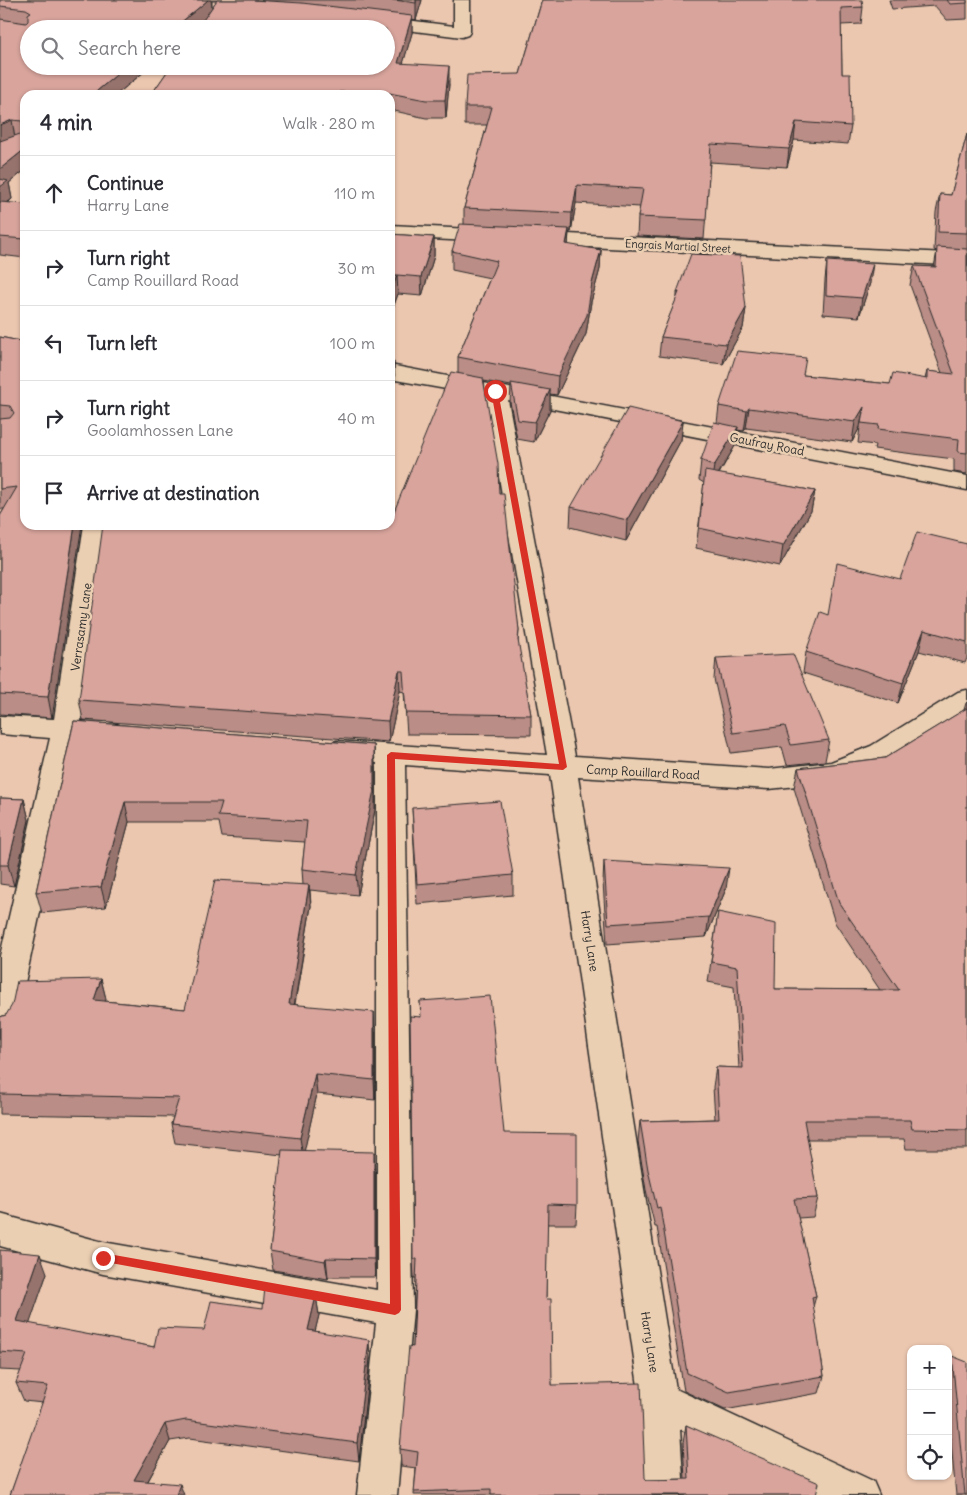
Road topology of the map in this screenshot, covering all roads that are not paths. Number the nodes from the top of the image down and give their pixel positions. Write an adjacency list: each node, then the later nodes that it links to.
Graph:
1 (462, 0): 2 (street)
2 (395, 24)
3 (395, 231): 4 (street, Engrais Martial Street)
4 (967, 260)
5 (395, 373): 6 (street, Gaufray Road)
6 (495, 391): 7 (street, Gaufray Road); 15 (street, Harry Lane)
7 (967, 483)
8 (95, 530): 11 (street, Verrasamy Lane)
9 (967, 699): 15 (street, Camp Rouillard Road)
10 (0, 725): 11 (street)
11 (66, 729): 12 (street); 16 (street, Verrasamy Lane)
12 (135, 734)
13 (312, 749): 14 (street, Camp Rouillard Road)
14 (391, 755): 15 (street, Camp Rouillard Road); 18 (street)
15 (563, 767): 19 (street, Harry Lane)
16 (0, 1025)
17 (0, 1230): 18 (street)
18 (395, 1310): 20 (street)
19 (659, 1400): 21 (street, Harry Lane); 22 (street)
20 (377, 1495)
21 (664, 1495)
22 (859, 1495)

